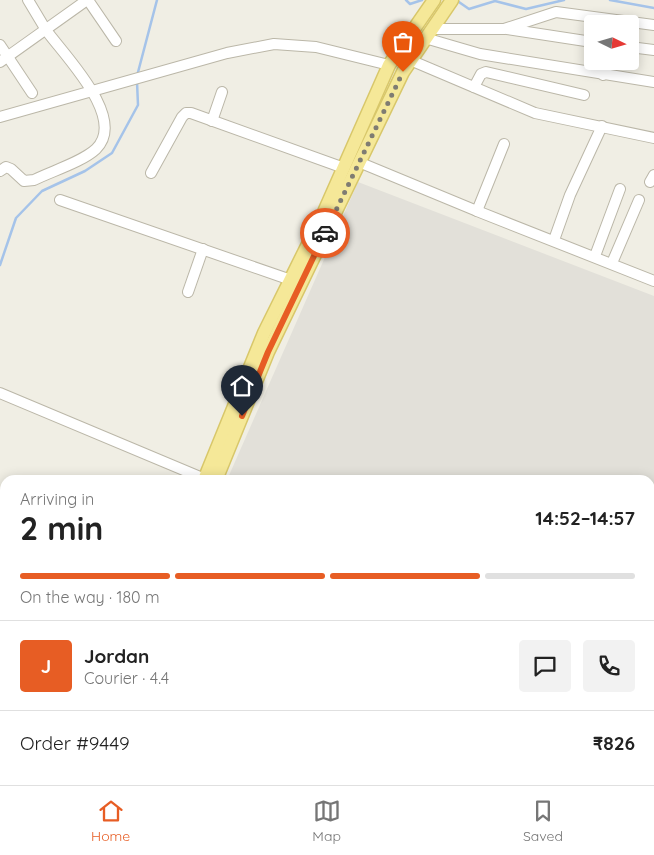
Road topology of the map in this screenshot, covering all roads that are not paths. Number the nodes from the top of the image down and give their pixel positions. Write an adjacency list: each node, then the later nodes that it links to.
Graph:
1 (28, 0): 7 (street)
2 (87, 0): 7 (street); 9 (street)
3 (434, 0): 16 (main road)
4 (452, 0): 8 (main road)
5 (654, 25): 6 (street)
6 (504, 29): 8 (street); 10 (street)
7 (46, 30): 14 (street); 21 (street)
8 (431, 30): 15 (main road); 18 (street)
9 (116, 41)
10 (584, 41)
11 (0, 45): 14 (street)
12 (639, 48): 13 (street)
13 (654, 50)
14 (4, 59): 22 (street)
15 (410, 60): 20 (street); 26 (main road)
16 (389, 65): 21 (street); 25 (main road)
17 (604, 70): 18 (street)
18 (603, 74): 19 (street)
19 (654, 82)
20 (474, 87): 24 (street); 29 (street)
21 (93, 90): 27 (street); 34 (street)
22 (32, 92)
23 (222, 92): 28 (street)
24 (584, 95)
25 (371, 107): 26 (main road); 33 (main road)
26 (383, 113): 32 (main road)
27 (0, 118)
28 (212, 121): 33 (street); 35 (street)
29 (602, 126): 30 (street); 40 (street)
30 (654, 138)
31 (504, 144): 39 (street)
32 (361, 162): 39 (street); 50 (main road)
33 (344, 168): 45 (main road)
34 (0, 171)
35 (151, 173)
36 (620, 189): 42 (street)
37 (60, 200): 41 (street)
38 (639, 200): 43 (street)
39 (477, 211): 40 (street)
40 (554, 240): 42 (street)
41 (203, 249): 45 (street); 46 (street)
42 (595, 256): 43 (street)
43 (612, 263): 44 (street)
44 (653, 277)
45 (291, 280): 49 (main road)
46 (188, 292)
47 (0, 393): 48 (street)
48 (192, 475)
49 (206, 475)
50 (218, 475)

